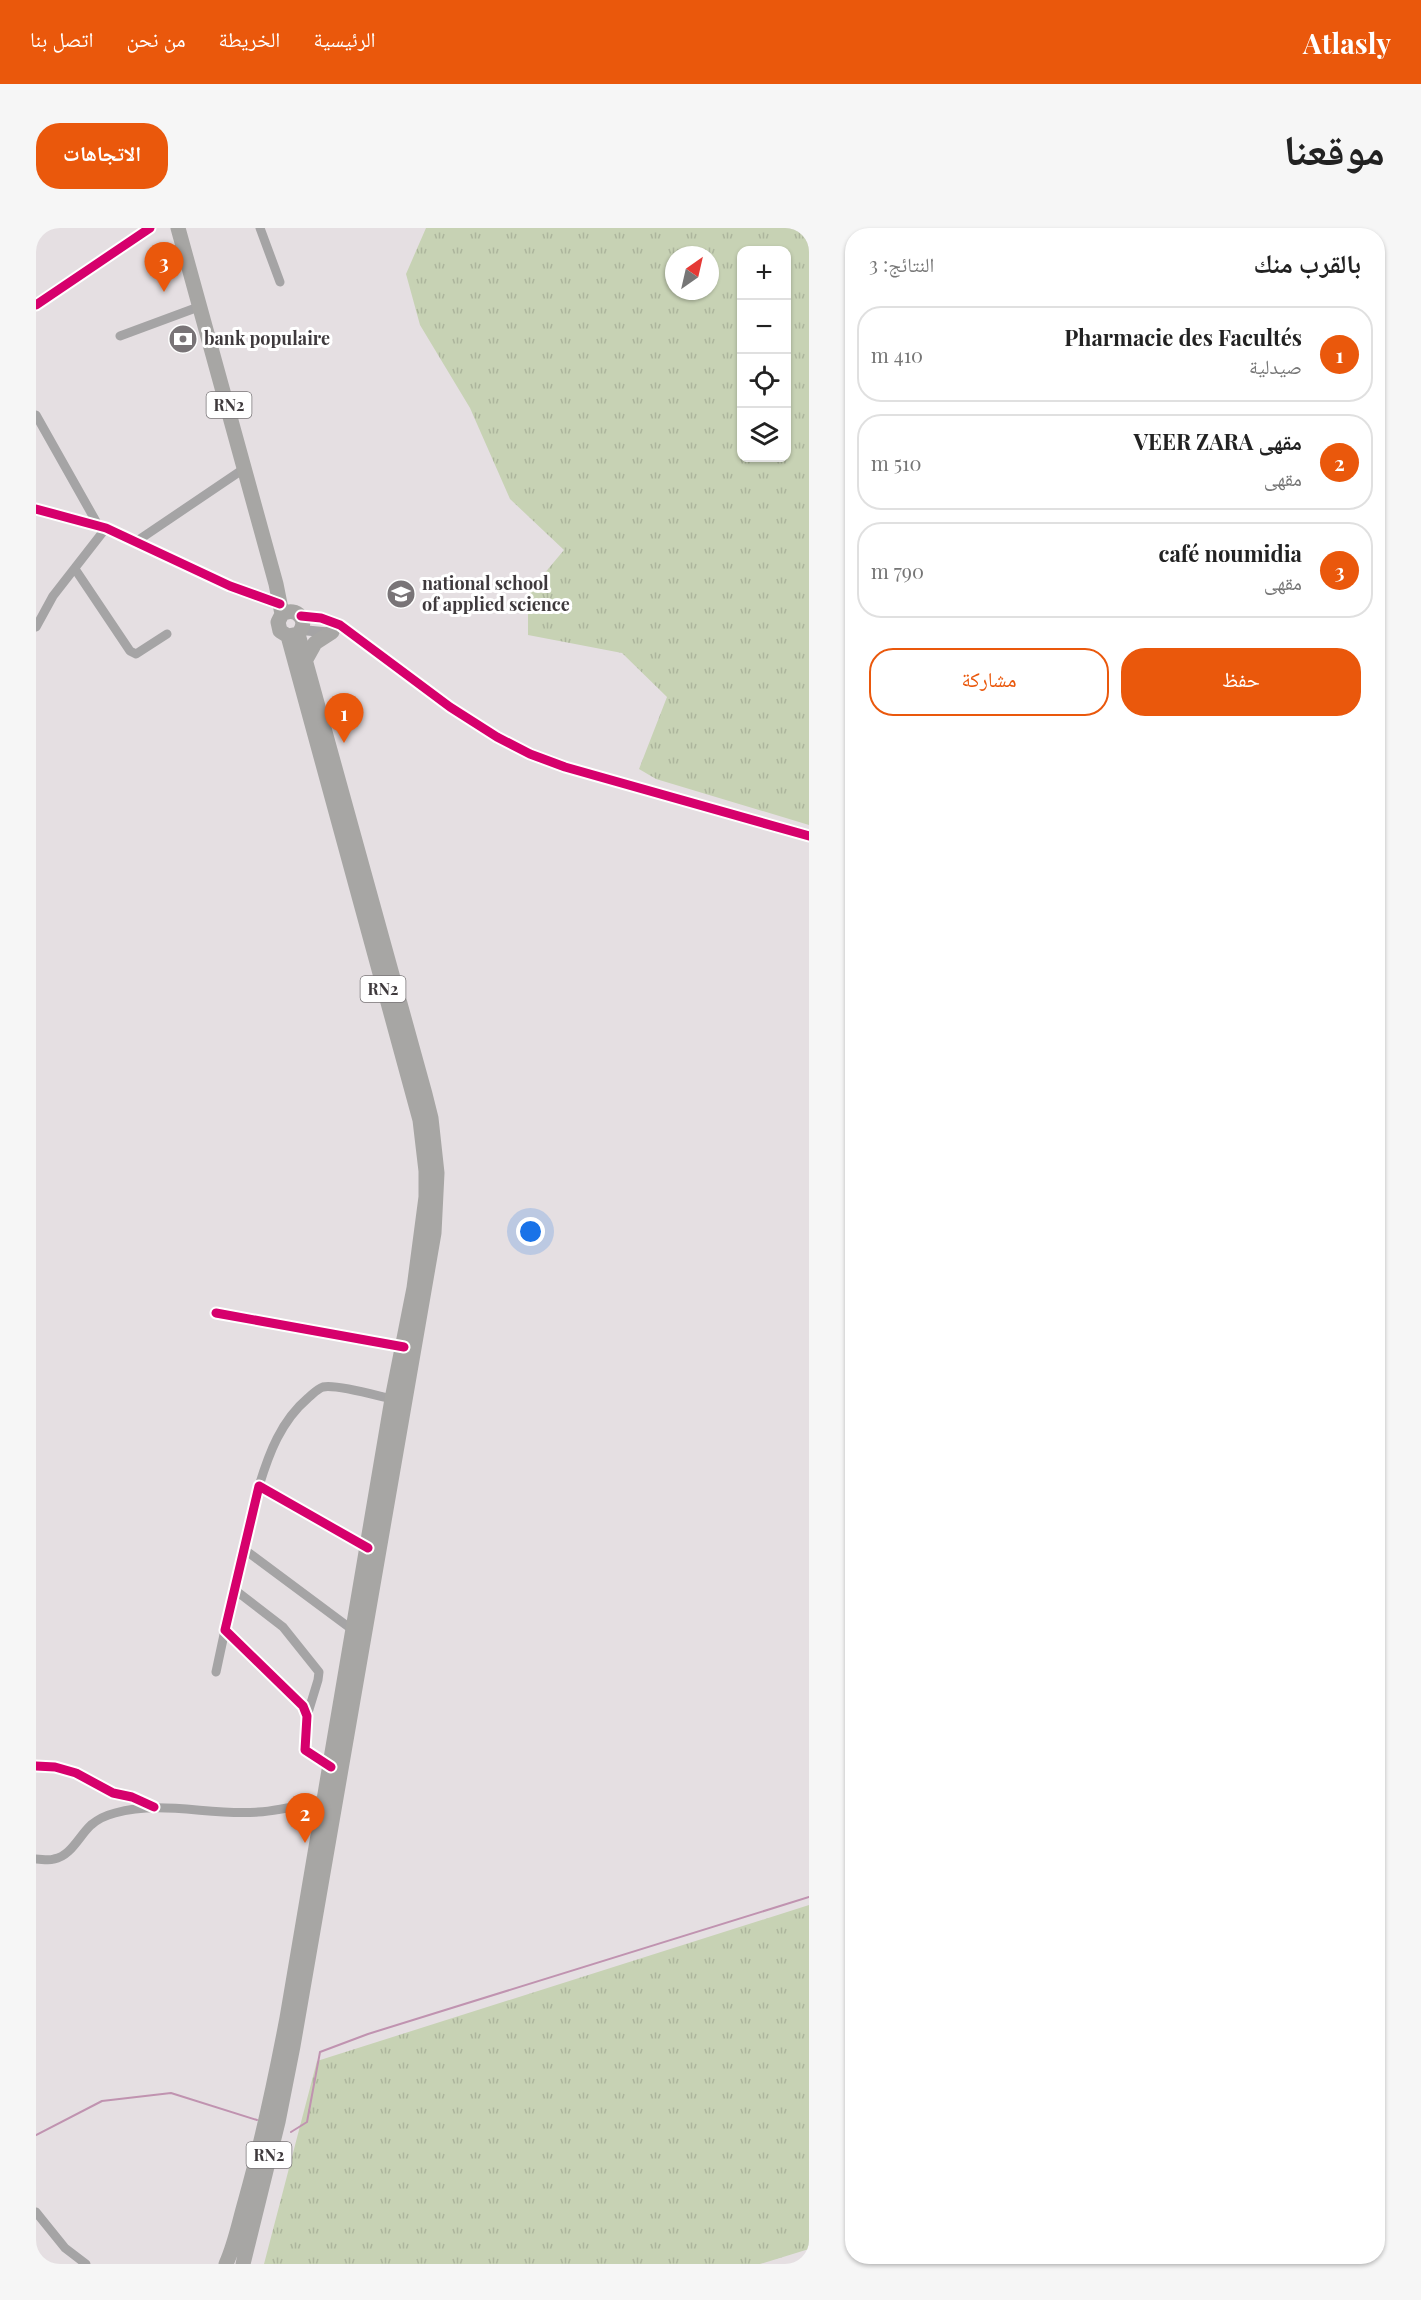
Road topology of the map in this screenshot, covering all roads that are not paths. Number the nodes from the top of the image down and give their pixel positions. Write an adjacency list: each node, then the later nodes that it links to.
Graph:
1 (150, 228): 5 (street)
2 (178, 228): 6 (highway, RN2)
3 (260, 228): 4 (street)
4 (280, 282)
5 (36, 305)
6 (201, 306): 7 (street); 9 (highway, RN2)
7 (120, 336)
8 (36, 416): 11 (street)
9 (245, 468): 12 (street); 14 (highway, RN2)
10 (36, 509): 11 (street)
11 (102, 527): 12 (street); 13 (street)
12 (138, 541): 14 (street)
13 (75, 569): 15 (street); 18 (street)
14 (292, 621): 16 (street); 17 (street); 19 (highway, RN2); 22 (highway, RN2)
15 (36, 627)
16 (332, 632): 17 (street); 19 (highway)
17 (351, 633): 20 (street)
18 (167, 634)
19 (305, 661): 40 (highway, RN2)
20 (809, 836)
21 (216, 1314): 22 (street)
22 (404, 1347): 23 (highway, RN2)
23 (393, 1399): 24 (street); 25 (highway, RN2)
24 (259, 1486): 25 (street); 26 (street)
25 (368, 1548): 29 (highway, RN2)
26 (245, 1551): 27 (street); 29 (street)
27 (235, 1590): 28 (street); 31 (street)
28 (225, 1630): 30 (street); 31 (street)
29 (354, 1631): 33 (highway, RN2)
30 (216, 1672)
31 (307, 1716): 33 (street)
32 (36, 1766): 35 (street)
33 (331, 1767): 34 (highway, RN2)
34 (326, 1799): 35 (street); 39 (highway, RN2)
35 (154, 1807): 36 (street)
36 (36, 1859)
37 (36, 2212): 38 (street)
38 (86, 2264)
39 (226, 2264)
40 (243, 2264)

